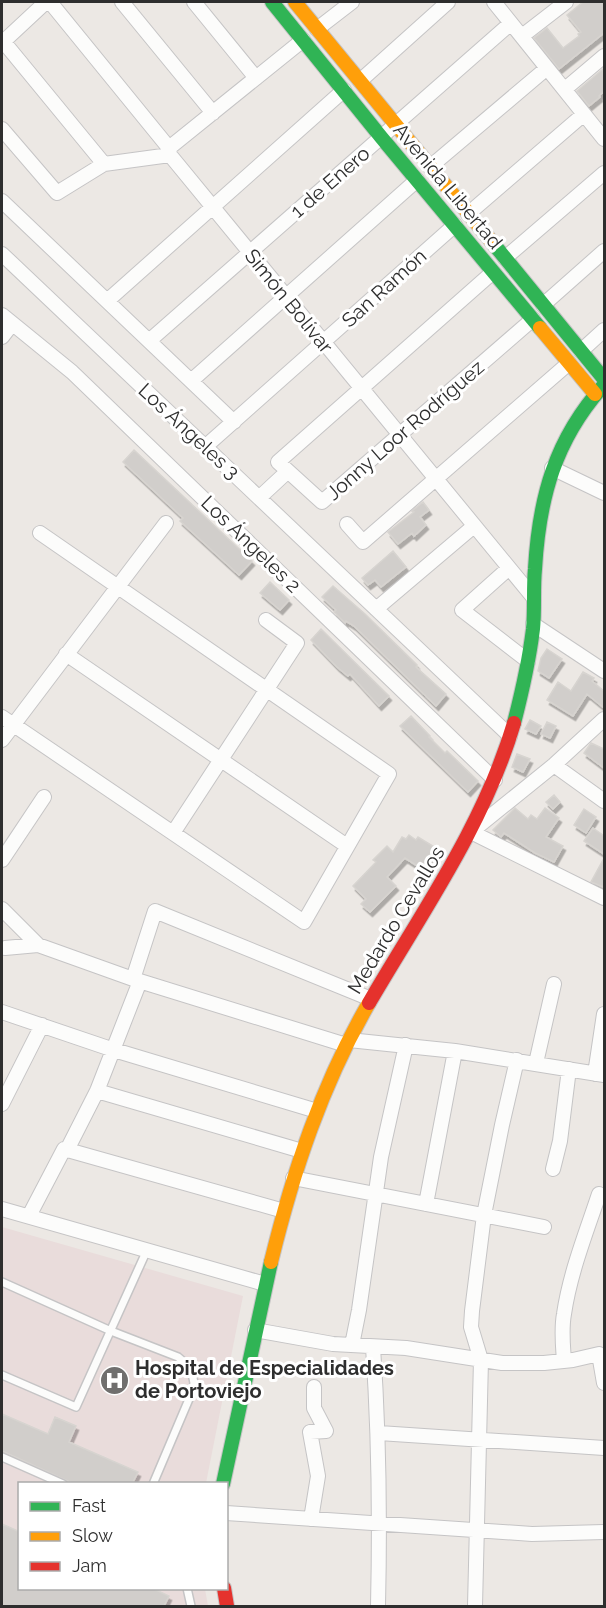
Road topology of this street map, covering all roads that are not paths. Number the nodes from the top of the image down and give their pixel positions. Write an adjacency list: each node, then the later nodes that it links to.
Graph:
1 (48, 2): 14 (street); 27 (street, Simón Bolívar)
2 (122, 2): 21 (street)
3 (194, 2): 17 (street)
4 (272, 2): 13 (street, Avenida Libertad)
5 (295, 2): 11 (street, Avenida Libertad)
6 (352, 2): 11 (street)
7 (448, 2): 18 (street)
8 (494, 2): 10 (street)
9 (566, 2): 12 (street)
10 (512, 23): 12 (street); 23 (street, 1 de Enero)
11 (317, 29): 18 (street, Avenida Libertad)
12 (522, 36): 16 (street)
13 (303, 40): 17 (street); 20 (street, Avenida Libertad)
14 (2, 42): 28 (street)
15 (604, 56): 19 (street)
16 (547, 68): 19 (street); 29 (street)
17 (256, 78): 21 (street)
18 (360, 81): 23 (street, Avenida Libertad)
19 (564, 89): 22 (street)
20 (344, 90): 26 (street, Avenida Libertad); 33 (street)
21 (213, 113): 27 (street)
22 (584, 114): 25 (street); 34 (street)
23 (395, 125): 26 (street, 1 de Enero); 29 (street, Avenida Libertad)
24 (2, 129): 28 (street)
25 (604, 136)
26 (381, 137): 31 (street, Avenida Libertad); 37 (street, 1 de Enero)
27 (170, 152): 28 (street); 33 (street, Simón Bolívar)
28 (104, 165)
29 (430, 167): 34 (street, Avenida Libertad)
30 (604, 173): 39 (street)
31 (417, 180): 35 (street, Avenida Libertad); 41 (street)
32 (2, 201): 42 (street)
33 (212, 206): 37 (street, Simón Bolívar); 42 (street)
34 (468, 214): 39 (street, Avenida Libertad)
35 (455, 225): 40 (street, Avenida Libertad); 48 (street, San Ramón)
36 (604, 251): 43 (street)
37 (250, 252): 41 (street, Simón Bolívar); 47 (street, 1 de Enero)
38 (2, 254): 57 (street, Los Ángeles 3)
39 (505, 258): 43 (street, Avenida Libertad)
40 (493, 272): 44 (street, Avenida Libertad); 53 (street)
41 (286, 297): 48 (street, Simón Bolívar); 52 (street)
42 (107, 301): 47 (street)
43 (543, 304): 49 (street, Avenida Libertad)
44 (533, 319): 50 (street, Avenida Libertad); 56 (street, Jonny Loor Rodríguez)
45 (4, 328): 83 (street, Los Ángeles 2)
46 (604, 330): 49 (street)
47 (149, 341): 52 (street)
48 (323, 342): 53 (street, Simón Bolívar); 55 (street, San Ramón)
49 (581, 351): 51 (street, Avenida Libertad)
50 (569, 363): 54 (street, Avenida Libertad); 60 (street)
51 (604, 379)
52 (191, 381): 55 (street)
53 (361, 388): 56 (street, Simón Bolívar); 58 (street)
54 (600, 390): 59 (street, Medardo Cevallos)
55 (234, 422): 57 (street, San Ramón)
56 (400, 436): 58 (street, Jonny Loor Rodríguez); 60 (street, Simón Bolívar)
57 (206, 446): 62 (street, Los Ángeles 3)
58 (283, 466): 62 (street)
59 (552, 468): 61 (street); 69 (street, Medardo Cevallos)
60 (436, 480): 64 (street); 65 (street, Simón Bolívar)
61 (604, 493)
62 (260, 497): 70 (street, Los Ángeles 3)
63 (166, 523): 68 (street)
64 (347, 524)
65 (474, 526): 67 (street, Simón Bolívar); 70 (street)
66 (40, 533): 68 (street)
67 (509, 568): 69 (street, Simón Bolívar); 74 (street)
68 (118, 586): 73 (street); 76 (street)
69 (533, 597): 72 (street, Medardo Cevallos)
70 (376, 609): 79 (street, Los Ángeles 3)
71 (266, 620): 76 (street)
72 (533, 624): 74 (street, Medardo Cevallos); 75 (street)
73 (66, 654): 80 (street); 81 (street)
74 (528, 661): 79 (street, Medardo Cevallos)
75 (604, 671)
76 (267, 689): 81 (street); 88 (street)
77 (2, 717): 87 (street)
78 (604, 718): 82 (street)
79 (510, 736): 83 (street, Medardo Cevallos)
80 (2, 740)
81 (220, 759): 87 (street); 88 (street)
82 (554, 765): 85 (street); 86 (street)
83 (495, 780): 86 (street, Medardo Cevallos)
84 (44, 797): 89 (street)
85 (604, 801)
86 (471, 832): 90 (street); 97 (street, Medardo Cevallos)
87 (172, 833): 88 (street)
88 (347, 846)
89 (2, 860)
90 (604, 898)
91 (2, 909): 92 (street)
92 (18, 926): 93 (street); 94 (street)
93 (38, 945): 94 (street); 95 (street)
94 (3, 952)
95 (137, 980): 97 (street); 101 (street); 103 (street)
96 (554, 984): 106 (street)
97 (371, 999): 101 (street, Medardo Cevallos)
98 (2, 1012): 100 (street)
99 (604, 1014): 108 (street)
100 (42, 1025): 103 (street); 110 (street)
101 (347, 1042): 102 (street); 111 (street, Medardo Cevallos)
102 (406, 1045): 104 (street); 116 (street)
103 (114, 1050): 109 (street); 111 (street)
104 (455, 1051): 105 (street); 118 (street)
105 (517, 1060): 106 (street); 121 (street)
106 (536, 1063): 107 (street)
107 (569, 1069): 108 (street); 114 (street)
108 (600, 1075)
109 (97, 1091): 112 (street); 113 (street)
110 (2, 1104)
111 (317, 1111): 113 (street, Medardo Cevallos)
112 (67, 1150): 120 (street); 122 (street)
113 (302, 1151): 115 (street, Medardo Cevallos)
114 (554, 1169)
115 (293, 1178): 116 (street); 120 (street, Medardo Cevallos)
116 (376, 1194): 118 (street); 129 (street)
117 (599, 1194): 132 (street)
118 (426, 1204): 121 (street)
119 (2, 1209): 122 (street)
120 (284, 1211): 126 (street, Medardo Cevallos)
121 (484, 1215): 123 (street); 131 (street)
122 (29, 1216): 124 (street)
123 (544, 1227)
124 (147, 1250): 126 (street); 127 (lane)
125 (2, 1282): 127 (lane)
126 (265, 1284): 128 (street, Medardo Cevallos)
127 (111, 1330): 133 (lane); 141 (lane)
128 (255, 1330): 129 (street); 142 (street, Medardo Cevallos)
129 (352, 1345): 130 (street)
130 (373, 1347): 131 (street); 136 (street)
131 (481, 1360): 132 (street); 137 (street)
132 (564, 1361): 134 (street)
133 (2, 1375)
134 (604, 1383)
135 (314, 1387): 144 (street)
136 (379, 1433): 137 (street); 145 (street)
137 (480, 1439): 138 (street); 146 (street)
138 (604, 1448)
139 (2, 1457): 140 (lane)
140 (58, 1482)
141 (154, 1482)
142 (223, 1482)
143 (228, 1513): 144 (street)
144 (311, 1519): 145 (street)
145 (380, 1524): 146 (street); 152 (street)
146 (477, 1531): 147 (street); 153 (street)
147 (604, 1532)
148 (187, 1590): 150 (lane)
149 (224, 1590): 151 (street)
150 (191, 1606)
151 (227, 1606)
152 (378, 1606)
153 (476, 1606)

